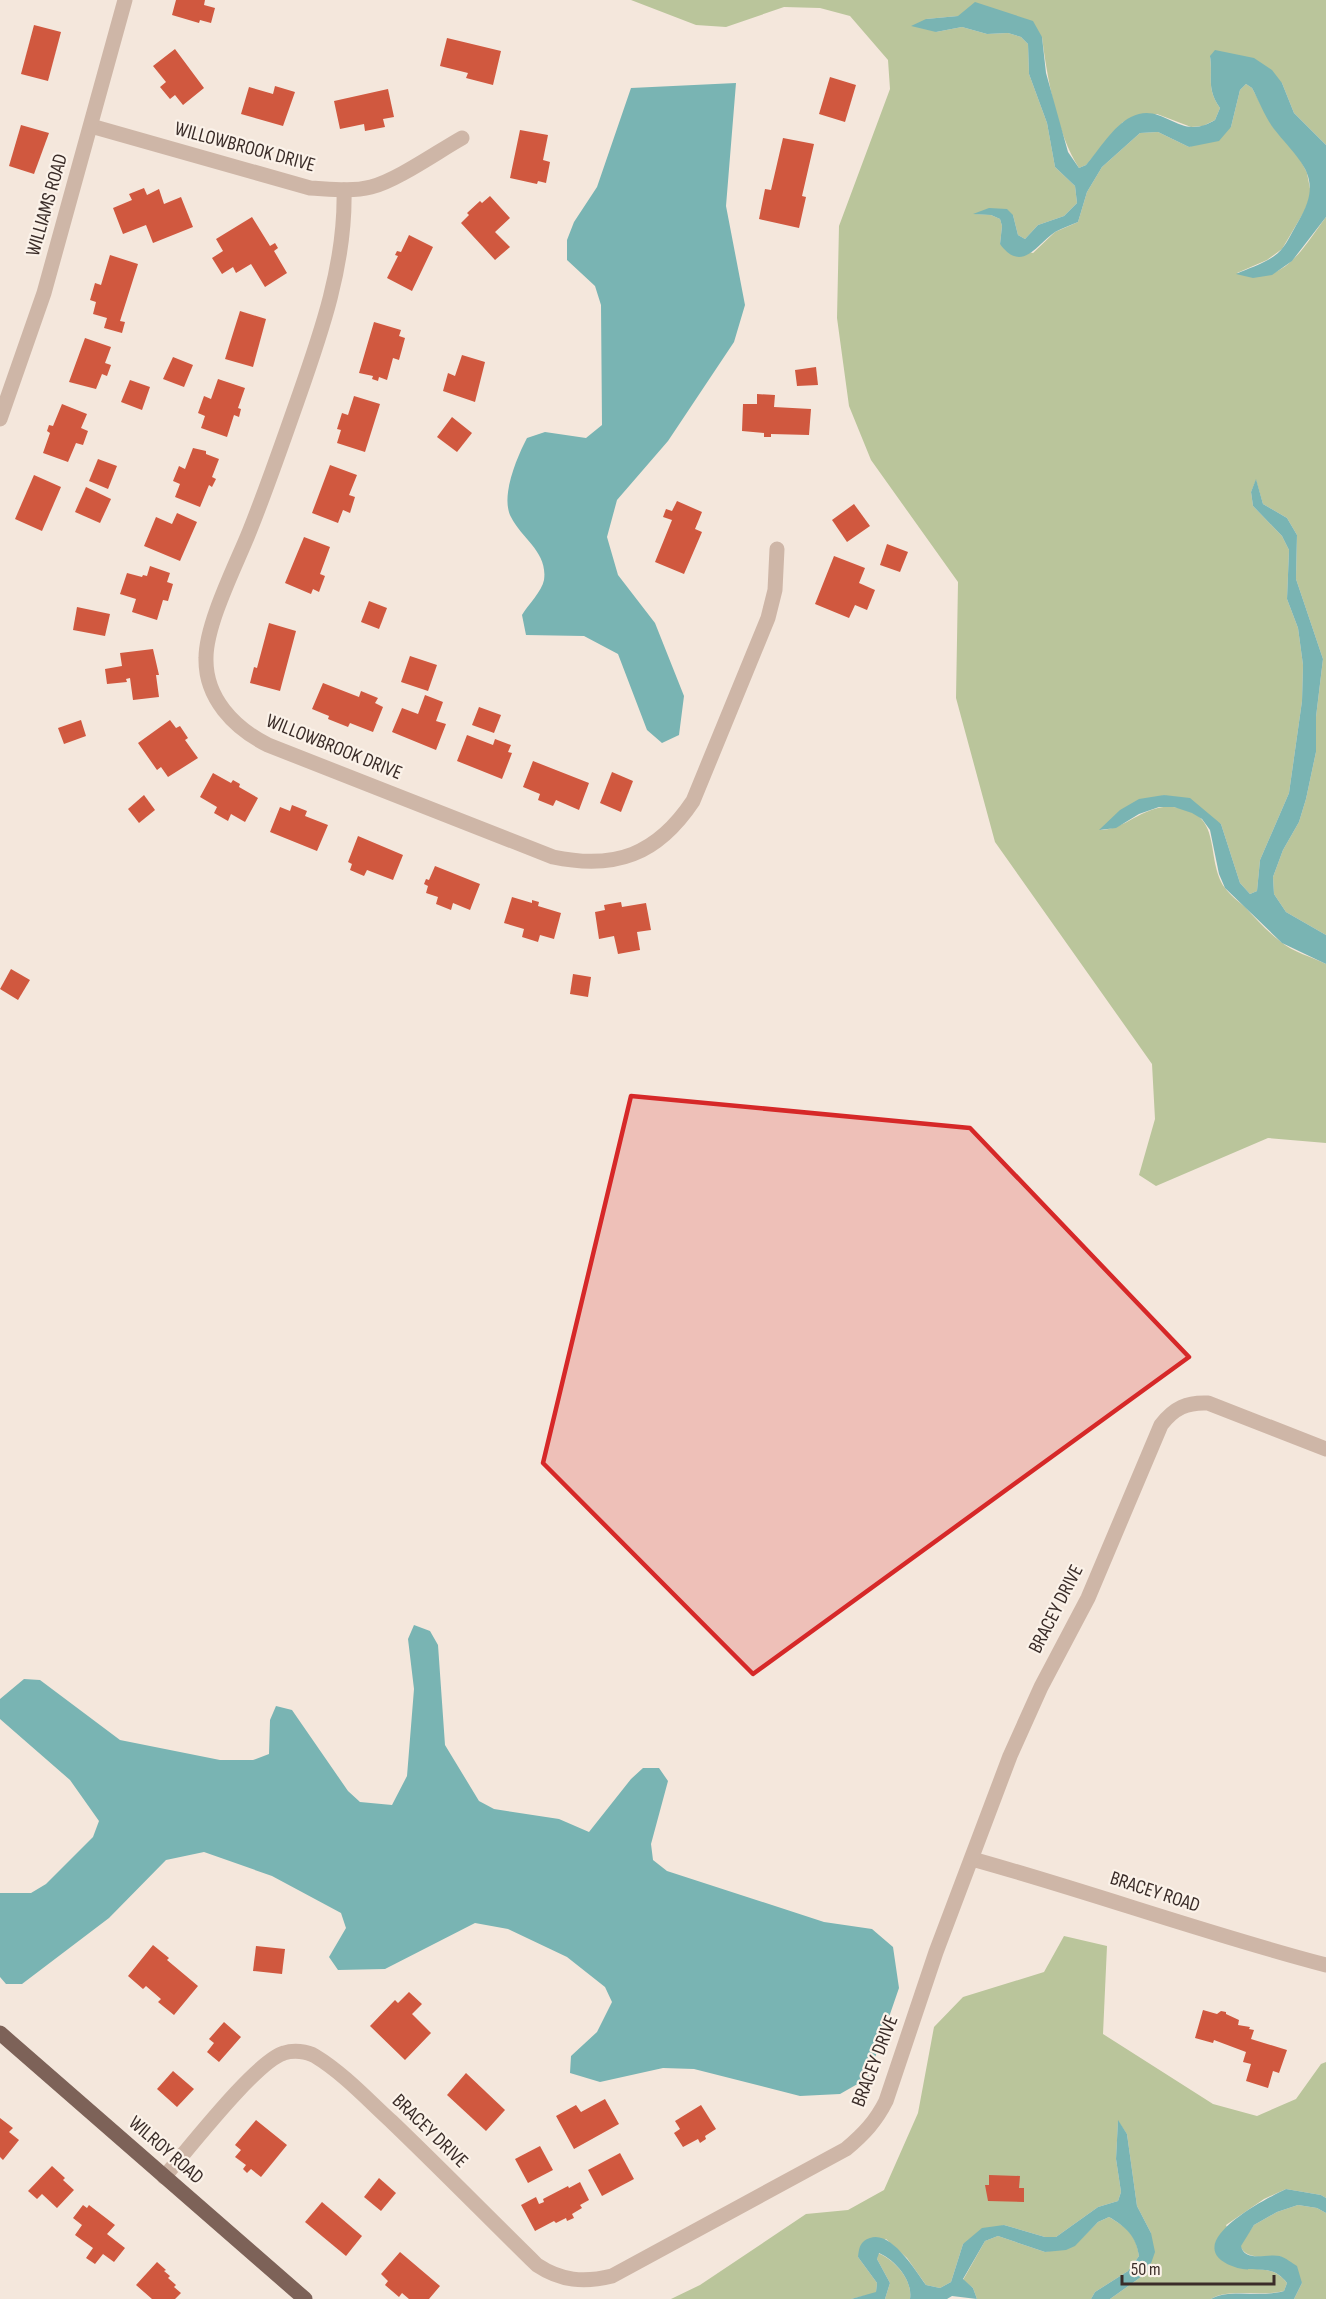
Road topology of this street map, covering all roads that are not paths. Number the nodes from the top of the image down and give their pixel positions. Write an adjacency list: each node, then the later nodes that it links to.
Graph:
1 (125, 0): 2 (street, WILLIAMS ROAD)
2 (91, 126): 4 (street, WILLOWBROOK DRIVE); 5 (street, WILLIAMS ROAD)
3 (462, 138): 4 (street)
4 (344, 190): 6 (street, WILLOWBROOK DRIVE)
5 (0, 419)
6 (777, 549)
7 (1326, 1449): 8 (street, BRACEY DRIVE)
8 (972, 1859): 9 (street, BRACEY ROAD); 11 (street, BRACEY DRIVE)
9 (1326, 1965)
10 (0, 2033): 11 (main road, WILROY ROAD)
11 (164, 2176): 12 (main road, WILROY ROAD)
12 (304, 2299)

